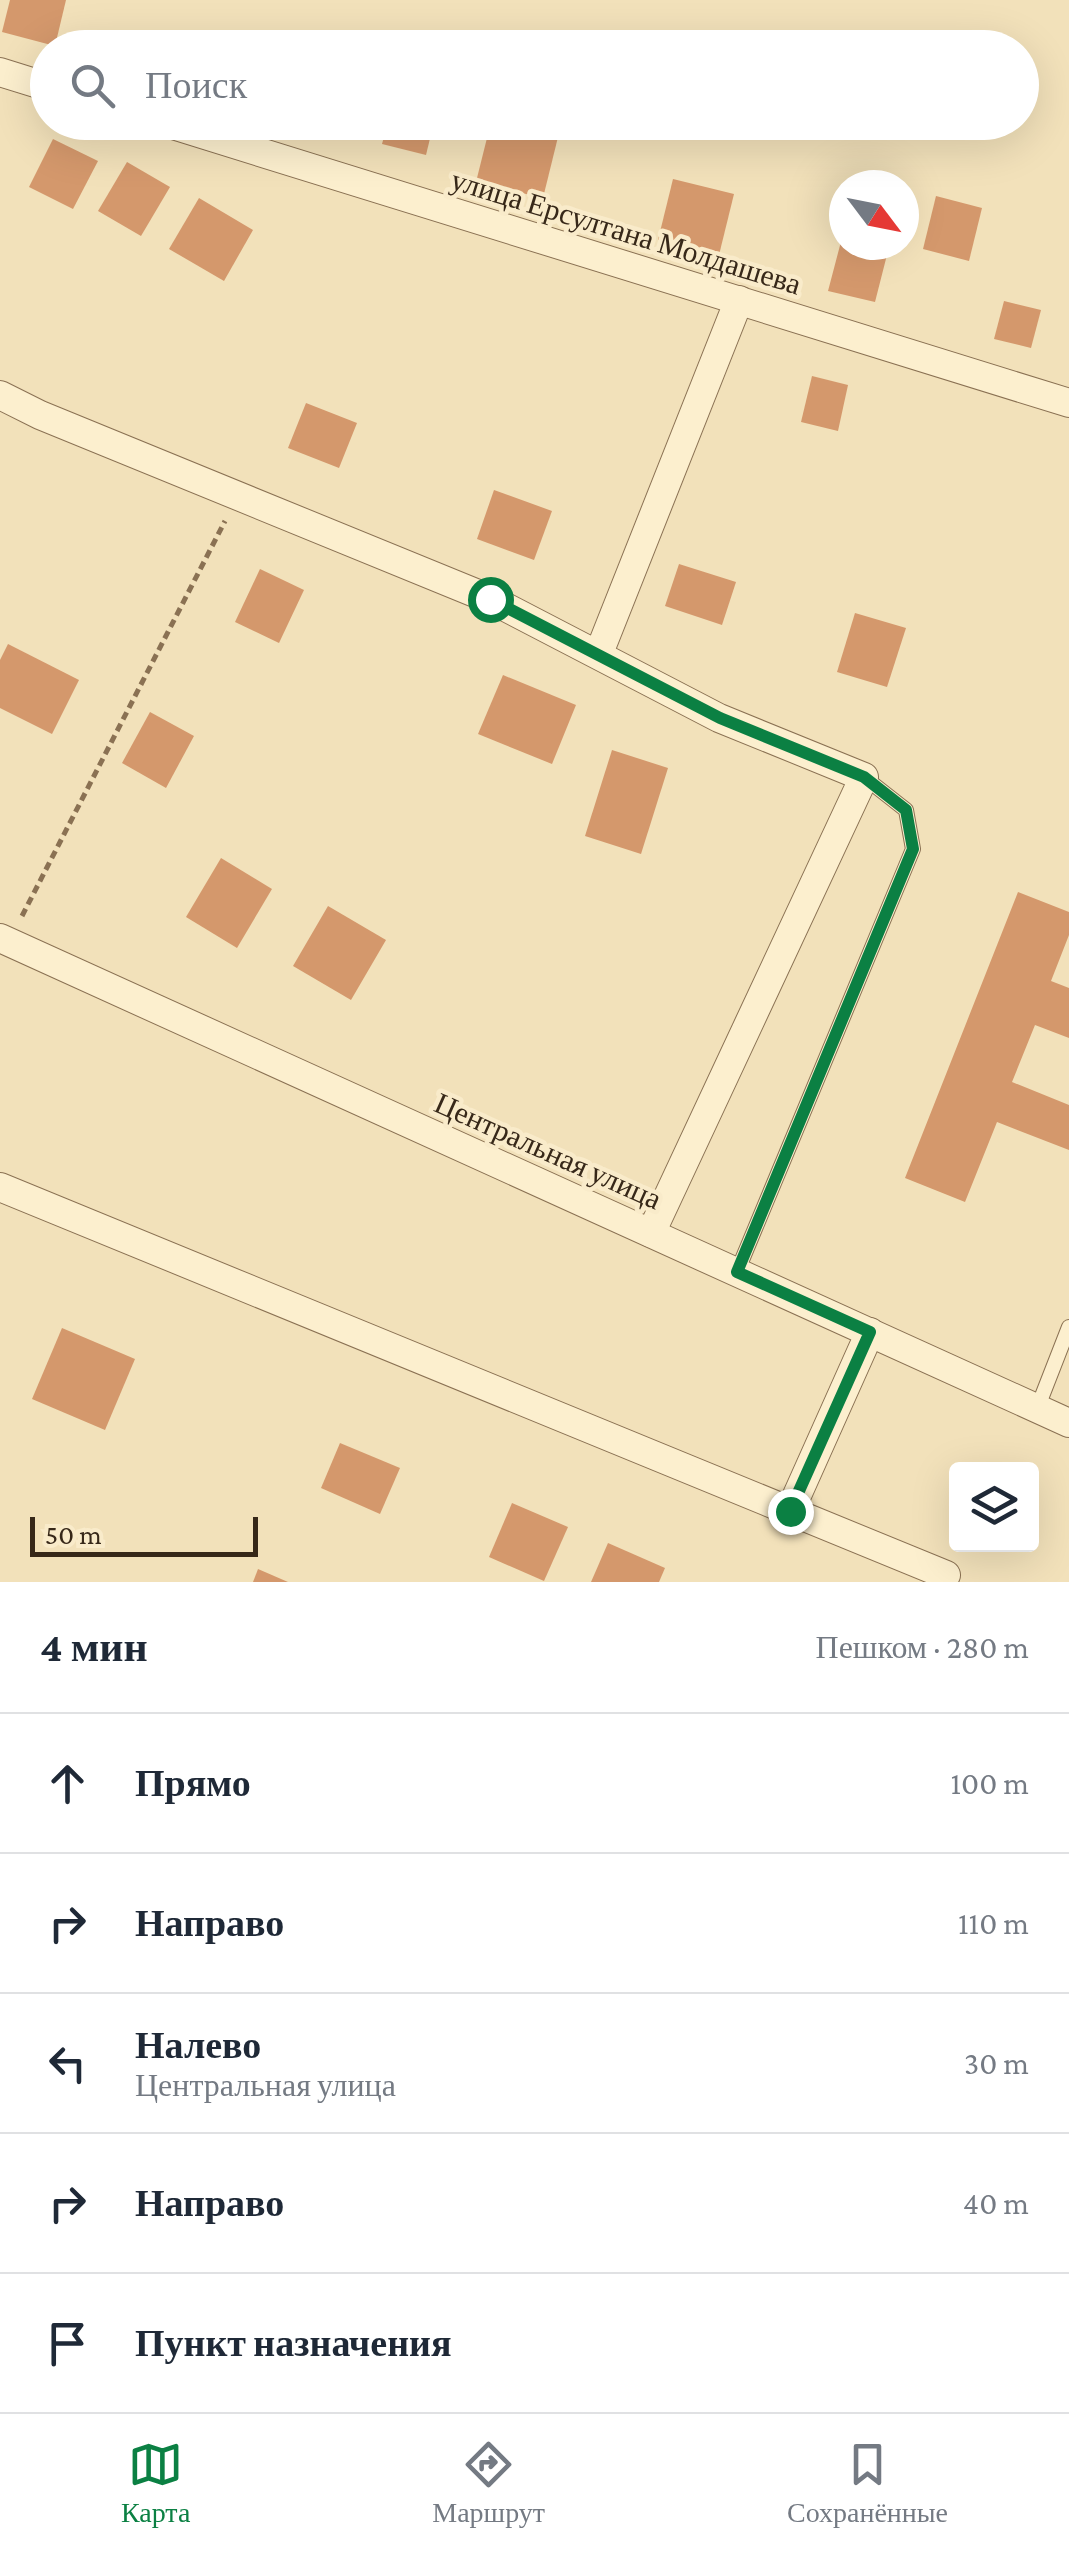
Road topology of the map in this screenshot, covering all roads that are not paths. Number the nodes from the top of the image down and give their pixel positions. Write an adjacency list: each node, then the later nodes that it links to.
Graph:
1 (0, 72): 2 (street)
2 (30, 81)
3 (221, 140): 4 (street, улица Ерсултана Молдашева)
4 (739, 300): 6 (street, улица Ерсултана Молдашева); 7 (street)
5 (0, 395): 7 (street)
6 (1069, 403)
7 (599, 653): 8 (street)
8 (864, 777): 11 (street); 12 (lane)
9 (4, 940): 11 (street, Центральная улица)
10 (0, 1187): 17 (street)
11 (652, 1233): 12 (street, Центральная улица)
12 (737, 1272): 14 (street, Центральная улица)
13 (1069, 1328): 15 (lane)
14 (870, 1332): 15 (street, Центральная улица); 17 (street)
15 (1037, 1409): 16 (street, Центральная улица)
16 (1069, 1423)
17 (790, 1511): 18 (street)
18 (946, 1575)

